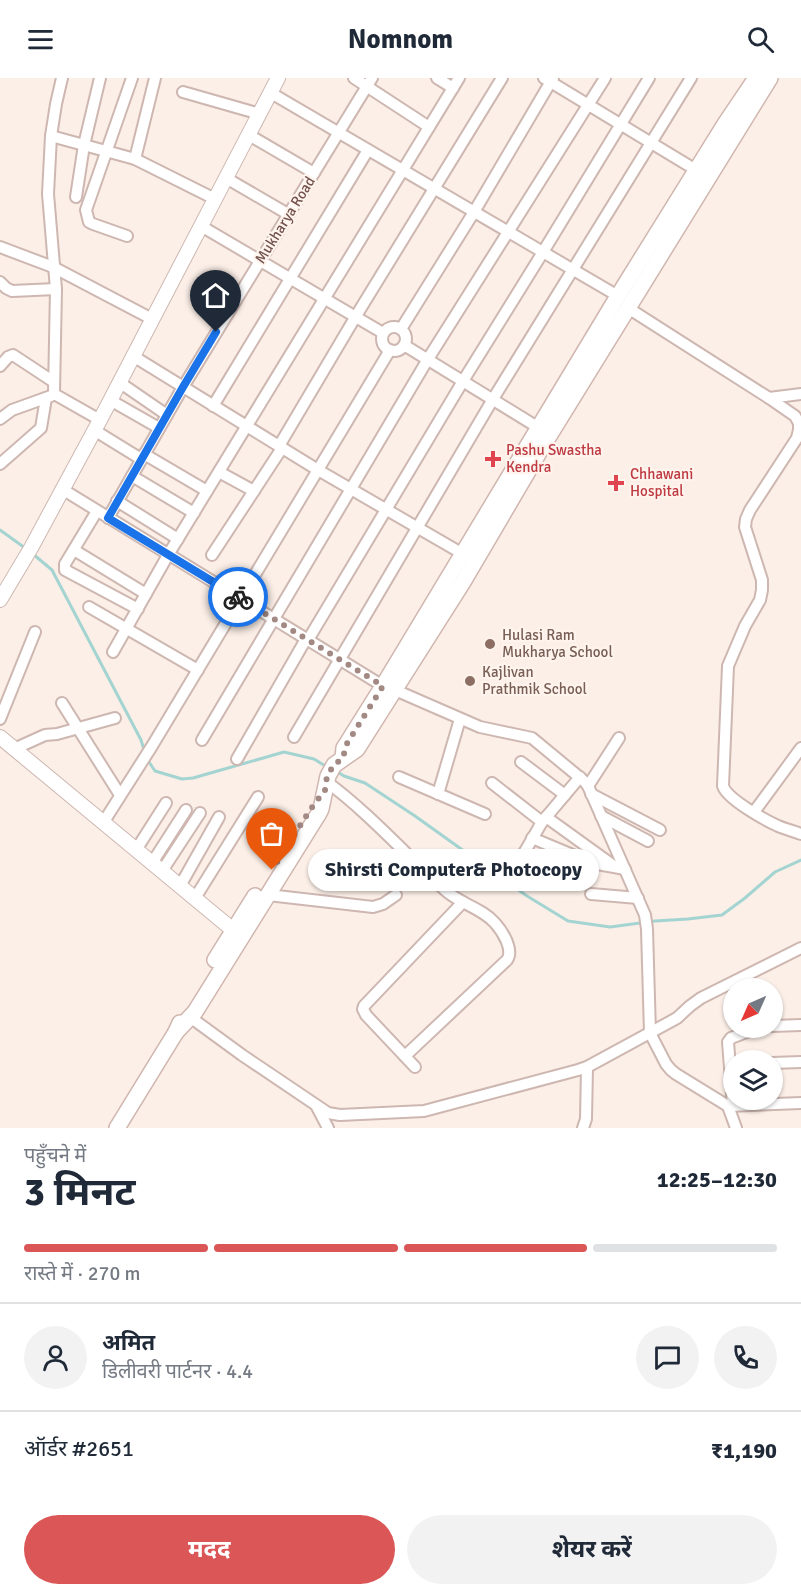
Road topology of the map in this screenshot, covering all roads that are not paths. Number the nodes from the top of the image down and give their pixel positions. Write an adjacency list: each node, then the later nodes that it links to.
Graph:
1 (63, 78): 26 (street)
2 (100, 78): 28 (street)
3 (132, 78): 30 (street)
4 (155, 78): 31 (street)
5 (278, 78): 19 (street)
6 (354, 78): 16 (street)
7 (436, 78): 17 (street)
8 (459, 78): 17 (street)
9 (502, 78): 36 (street)
10 (605, 78): 20 (street)
11 (649, 78): 22 (street)
12 (691, 78): 27 (street)
13 (756, 78): 32 (main road)
14 (770, 78): 54 (main road)
15 (549, 79): 20 (street); 39 (street)
16 (370, 82): 23 (street); 24 (street, Mukharya Road)
17 (453, 88): 23 (street)
18 (183, 92): 21 (street)
19 (271, 93): 21 (street); 24 (street)
20 (588, 105): 22 (street); 42 (street)
21 (260, 114): 25 (street)
22 (620, 124): 27 (street); 45 (street)
23 (429, 127): 33 (street)
24 (339, 133): 29 (street); 34 (street, Mukharya Road)
25 (249, 135): 34 (street); 35 (street)
26 (51, 136): 28 (street); 47 (street)
27 (651, 143): 32 (street); 48 (street)
28 (84, 145): 30 (street); 37 (street)
29 (368, 150): 33 (street); 49 (street)
30 (107, 151): 31 (street); 43 (street)
31 (135, 159): 38 (street)
32 (696, 170): 54 (main road)
33 (404, 171): 36 (street); 52 (street)
34 (314, 173): 40 (street, Mukharya Road)
35 (226, 178): 38 (street); 40 (street)
36 (434, 188): 39 (street); 55 (street)
37 (76, 197)
38 (215, 199): 41 (street)
39 (474, 212): 42 (street); 57 (street)
40 (288, 214): 46 (street, Mukharya Road)
41 (201, 226): 46 (street); 56 (street)
42 (509, 232): 45 (street); 62 (street)
43 (126, 236)
44 (0, 247): 47 (street)
45 (543, 252): 48 (street); 64 (street)
46 (259, 260): 49 (street); 67 (street, Mukharya Road)
47 (53, 267): 51 (street); 56 (street)
48 (572, 269): 54 (street); 71 (street)
49 (290, 278): 52 (street); 73 (street)
50 (3, 285): 51 (street); 53 (street)
51 (56, 288): 65 (street)
52 (326, 298): 55 (street); 77 (street)
53 (0, 299)
54 (623, 302): 70 (street); 79 (main road); 113 (main road)
55 (356, 316): 58 (street); 80 (street)
56 (152, 319): 61 (street)
57 (401, 329): 58 (street); 59 (street)
58 (383, 333): 60 (street)
59 (404, 345): 60 (street); 62 (street)
60 (390, 350): 83 (street)
61 (133, 356): 66 (street); 67 (street)
62 (428, 359): 64 (street); 87 (street)
63 (0, 366): 65 (street)
64 (463, 381): 71 (street); 91 (street)
65 (54, 382): 69 (street)
66 (119, 382): 72 (street); 74 (street)
67 (183, 387): 73 (street); 74 (street, Mukharya Road)
68 (801, 394): 70 (street)
69 (51, 396): 75 (street); 76 (street); 82 (street)
70 (769, 398): 138 (street)
71 (493, 399): 79 (street); 95 (street)
72 (110, 400): 76 (street); 78 (street)
73 (213, 406): 77 (street)
74 (166, 415): 78 (street, Mukharya Road)
75 (0, 419)
76 (97, 425): 81 (street); 86 (street)
77 (247, 426): 80 (street); 84 (street)
78 (159, 428): 81 (street, Mukharya Road)
79 (539, 428): 98 (main road)
80 (281, 447): 83 (street); 89 (street)
81 (143, 456): 85 (street, Mukharya Road); 88 (street)
82 (0, 464)
83 (318, 470): 87 (street); 102 (street)
84 (219, 472): 88 (street); 89 (street)
85 (132, 476): 90 (street, Mukharya Road); 93 (street)
86 (62, 489): 92 (street); 103 (street)
87 (351, 489): 91 (street); 106 (street)
88 (207, 491): 93 (street)
89 (254, 491): 100 (street)
90 (117, 501): 94 (street, Mukharya Road); 96 (street)
91 (385, 509): 95 (street); 109 (street)
92 (97, 511): 94 (street); 97 (street)
93 (194, 513): 96 (street)
94 (108, 518): 99 (street)
95 (416, 527): 98 (street); 111 (street)
96 (178, 539): 99 (street)
97 (74, 550): 101 (street); 105 (street)
98 (462, 554): 113 (main road)
99 (168, 555): 101 (street); 102 (street)
100 (212, 555)
101 (146, 594): 105 (street)
102 (240, 599): 106 (street); 112 (street)
103 (0, 600)
104 (89, 607): 107 (street)
105 (138, 609): 107 (street)
106 (273, 619): 109 (street); 122 (street)
107 (127, 628): 110 (street); 112 (street)
108 (35, 632): 117 (street)
109 (307, 639): 111 (street); 125 (street)
110 (113, 652)
111 (340, 659): 113 (street); 120 (street)
112 (198, 670): 133 (street)
113 (389, 688): 116 (street); 127 (main road)
114 (62, 703): 118 (street)
115 (115, 718): 118 (street)
116 (460, 718): 129 (street); 132 (street)
117 (0, 719)
118 (75, 725): 124 (street); 133 (street)
119 (0, 737): 124 (street)
120 (294, 737)
121 (619, 738): 131 (street)
122 (202, 740)
123 (801, 748): 138 (street)
124 (14, 749): 144 (street)
125 (237, 759)
126 (521, 762): 134 (street)
127 (331, 774): 157 (main road); 161 (street); 162 (main road)
128 (399, 777): 132 (street)
129 (580, 777): 131 (street); 134 (street)
130 (492, 783): 143 (street)
131 (589, 790): 141 (street); 145 (street)
132 (438, 794): 140 (street)
133 (120, 795): 144 (street)
134 (565, 795): 143 (street)
135 (258, 797): 159 (street)
136 (166, 803): 149 (street)
137 (186, 810): 151 (street)
138 (754, 812): 146 (street)
139 (200, 813): 151 (street)
140 (485, 814)
141 (601, 816): 148 (street); 152 (street)
142 (219, 817): 155 (street)
143 (544, 819): 147 (street); 152 (street)
144 (103, 823): 149 (street)
145 (660, 830)
146 (801, 834)
147 (532, 838): 150 (street); 152 (street)
148 (648, 841)
149 (136, 850): 151 (street)
150 (524, 853): 153 (street); 154 (street)
151 (157, 867): 155 (street)
152 (621, 869): 160 (street)
153 (513, 872)
154 (564, 877)
155 (180, 886): 159 (street)
156 (591, 894): 160 (street)
157 (268, 895): 158 (street); 165 (main road)
158 (396, 895)
159 (195, 898): 162 (street)
160 (638, 898): 169 (street)
161 (463, 902): 172 (street); 172 (street)
162 (233, 930): 168 (main road)
163 (801, 948): 164 (street)
164 (746, 976): 169 (street)
165 (190, 1017): 168 (main road); 180 (street)
166 (801, 1024): 167 (street)
167 (783, 1025)
168 (176, 1032): 182 (main road)
169 (650, 1033): 176 (street); 177 (street)
170 (734, 1038): 171 (street)
171 (730, 1050)
172 (405, 1056): 175 (street)
173 (801, 1062): 174 (street)
174 (783, 1063)
175 (415, 1067)
176 (587, 1067): 180 (street); 184 (street)
177 (723, 1101)
178 (801, 1103): 179 (street)
179 (783, 1104)
180 (316, 1106): 183 (street)
181 (732, 1110): 185 (street)
182 (117, 1128)
183 (328, 1128)
184 (584, 1128)
185 (736, 1128)

